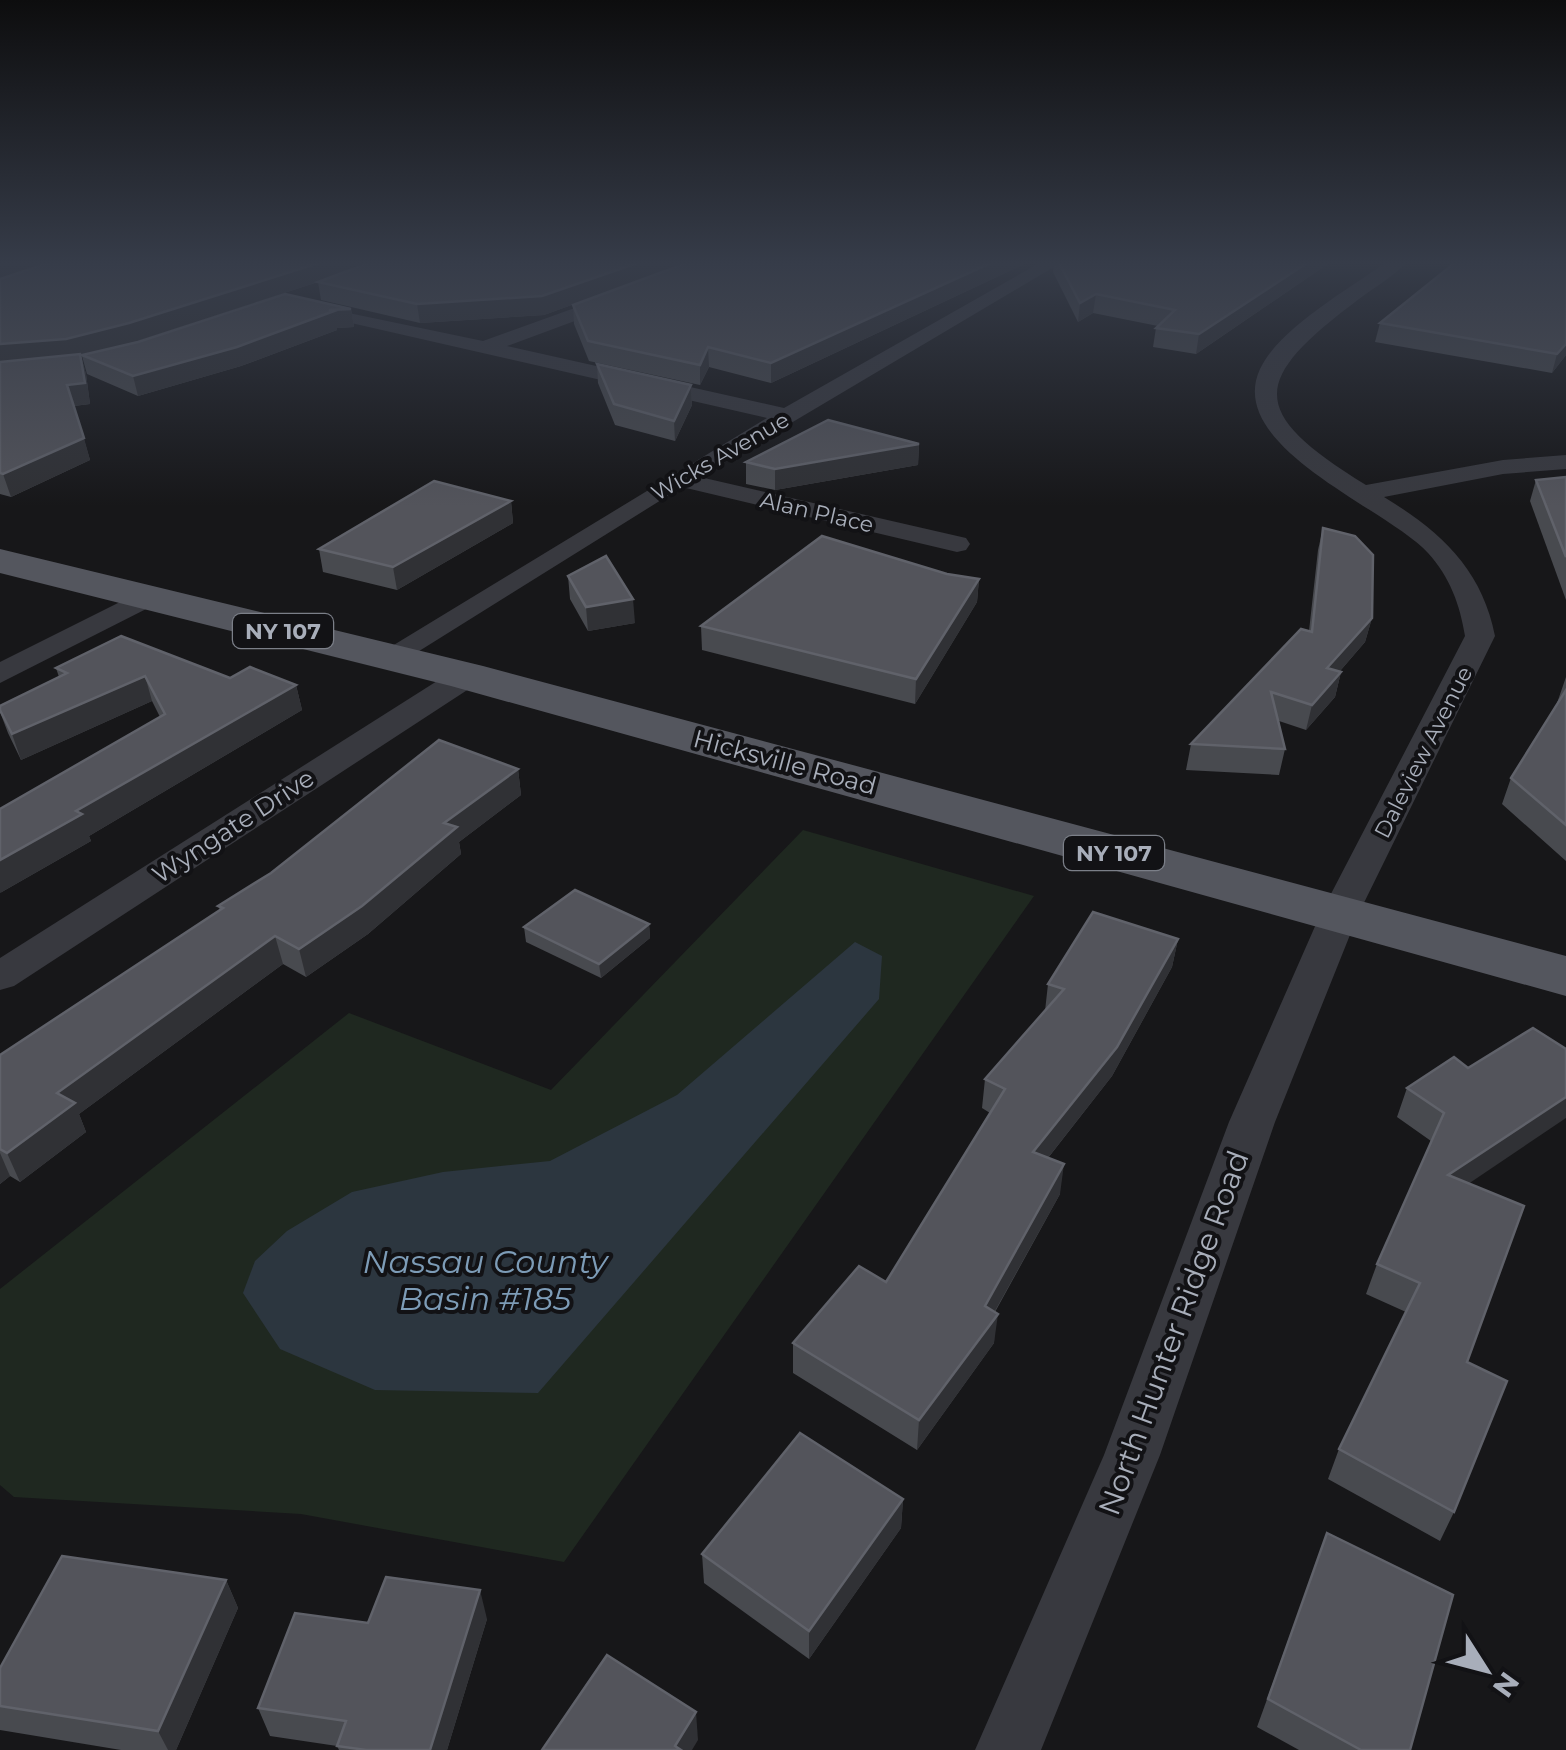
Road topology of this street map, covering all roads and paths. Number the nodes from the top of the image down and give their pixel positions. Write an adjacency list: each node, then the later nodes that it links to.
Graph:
1 (461, 343): 5 (street)
2 (498, 343): 5 (street)
3 (914, 343): 6 (street, Wicks Avenue)
4 (1298, 343): 9 (street, Daleview Avenue)
5 (484, 348): 6 (street)
6 (788, 416): 8 (street, Wicks Avenue)
7 (1566, 462): 9 (street)
8 (678, 479): 10 (street, Alan Place); 13 (street, Wicks Avenue)
9 (1364, 493): 16 (street, Daleview Avenue)
10 (957, 544)
11 (0, 561): 12 (main road, Hicksville Road / NY 107)
12 (146, 598): 13 (main road, Hicksville Road / NY 107); 14 (street)
13 (389, 657): 15 (main road, Hicksville Road / NY 107)
14 (0, 674)
15 (467, 676): 16 (main road, Hicksville Road / NY 107); 17 (street, Wyngate Drive)
16 (1338, 914): 18 (main road, Hicksville Road / NY 107); 19 (street, North Hunter Ridge Road)
17 (0, 976)
18 (1566, 976)
19 (1008, 1750)

